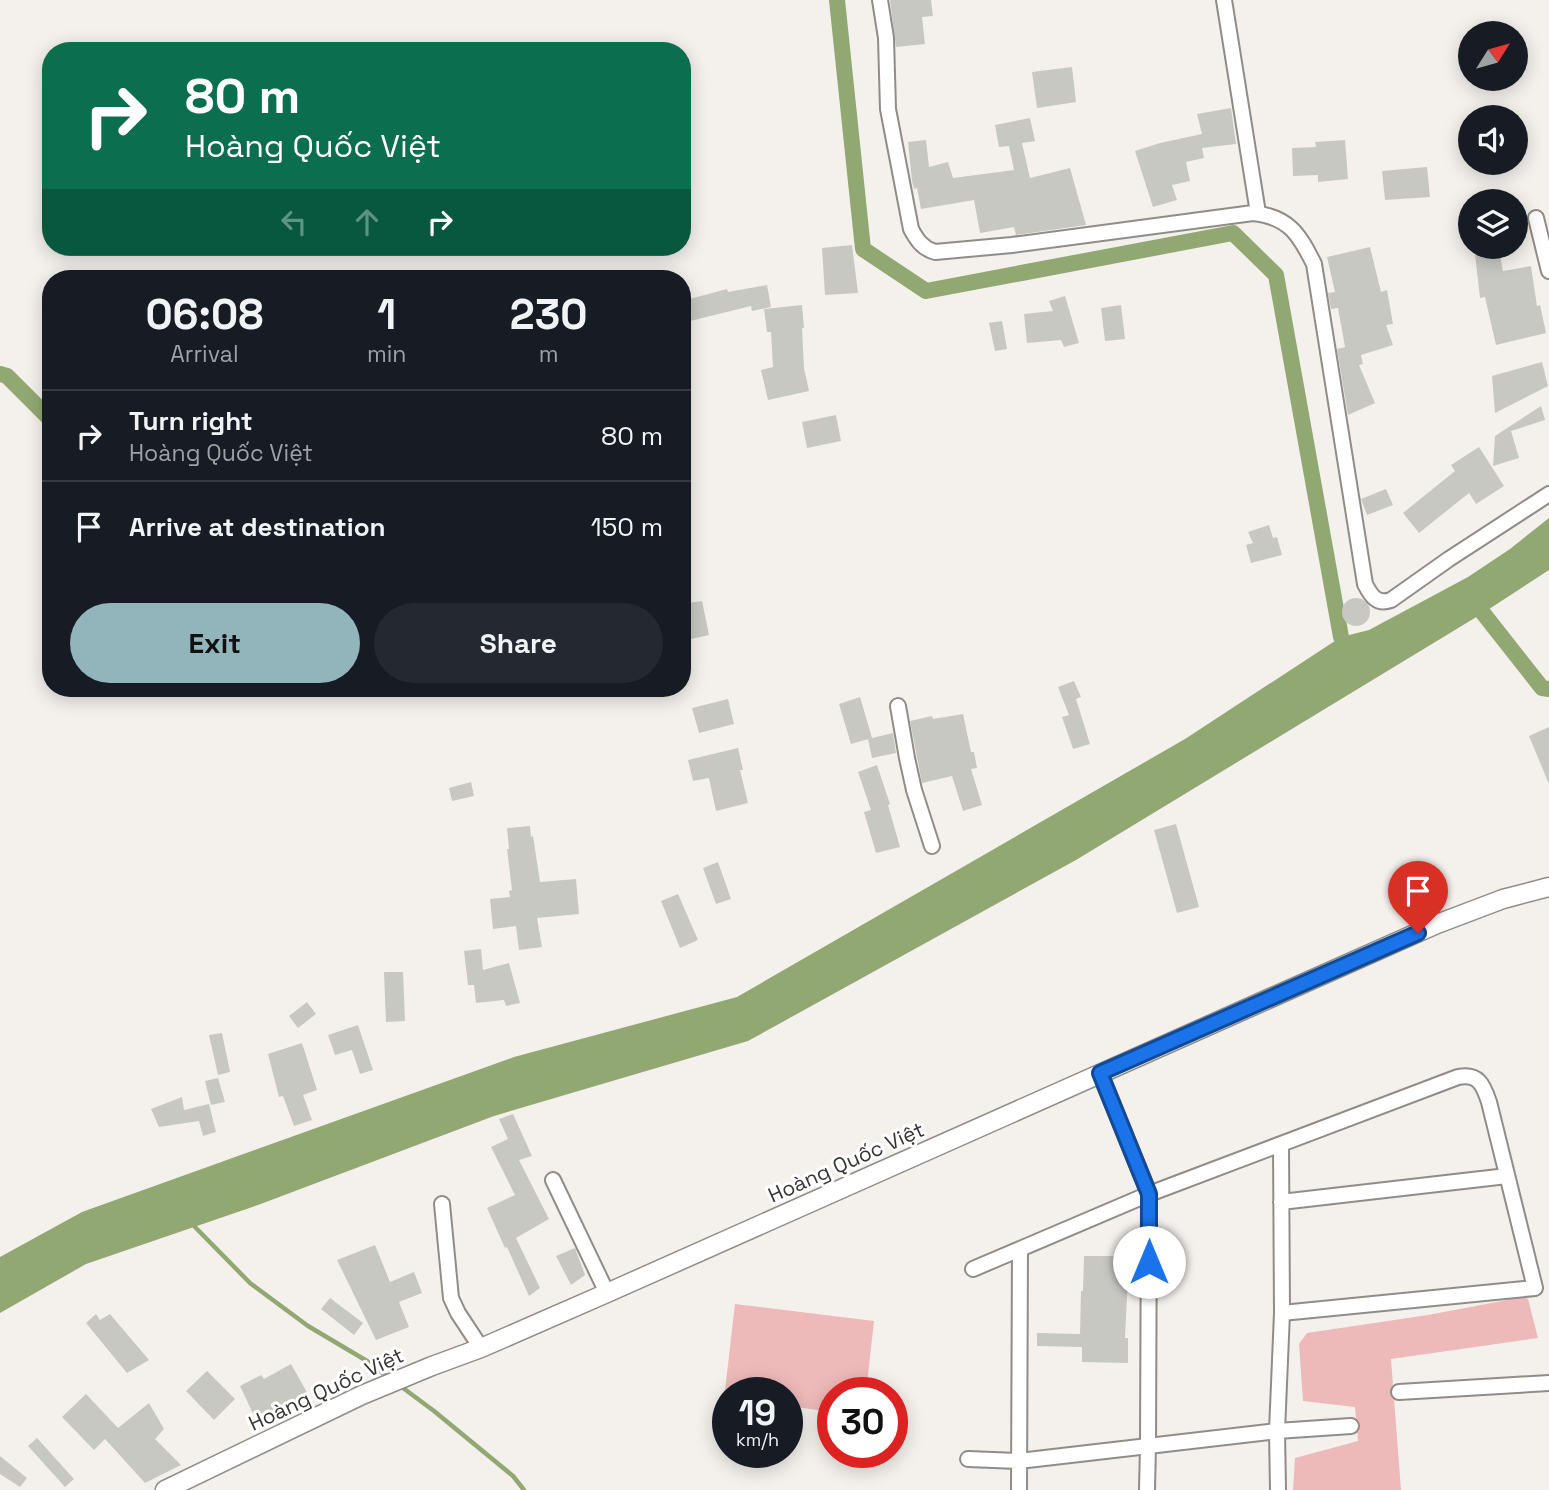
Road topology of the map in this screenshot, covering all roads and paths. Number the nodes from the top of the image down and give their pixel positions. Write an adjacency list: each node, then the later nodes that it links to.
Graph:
1 (880, 0): 3 (street)
2 (1224, 0): 3 (street)
3 (1258, 214): 6 (street)
4 (1536, 218): 5 (street)
5 (1549, 271)
6 (1549, 494)
7 (898, 706): 8 (street)
8 (932, 846)
9 (1549, 887): 10 (street, Hoàng Quốc Việt)
10 (1100, 1073): 14 (street); 19 (street, Hoàng Quốc Việt)
11 (1280, 1145): 12 (street); 14 (street); 15 (street)
12 (1507, 1176): 15 (street); 20 (street)
13 (553, 1180): 19 (street)
14 (1149, 1194): 17 (street); 26 (street)
15 (1281, 1202): 20 (street)
16 (442, 1204): 21 (street)
17 (1020, 1249): 18 (street); 28 (street)
18 (973, 1269)
19 (607, 1293): 21 (street, Hoàng Quốc Việt)
20 (1282, 1313): 25 (street)
21 (481, 1348): 29 (street, Hoàng Quốc Việt)
22 (1549, 1383): 23 (street)
23 (1399, 1392)
24 (1351, 1426): 25 (street)
25 (1277, 1431): 26 (street); 32 (street)
26 (1149, 1445): 28 (street); 31 (street)
27 (968, 1459): 28 (street)
28 (1019, 1461): 30 (street)
29 (165, 1490)
30 (1019, 1490)
31 (1147, 1490)
32 (1279, 1490)

